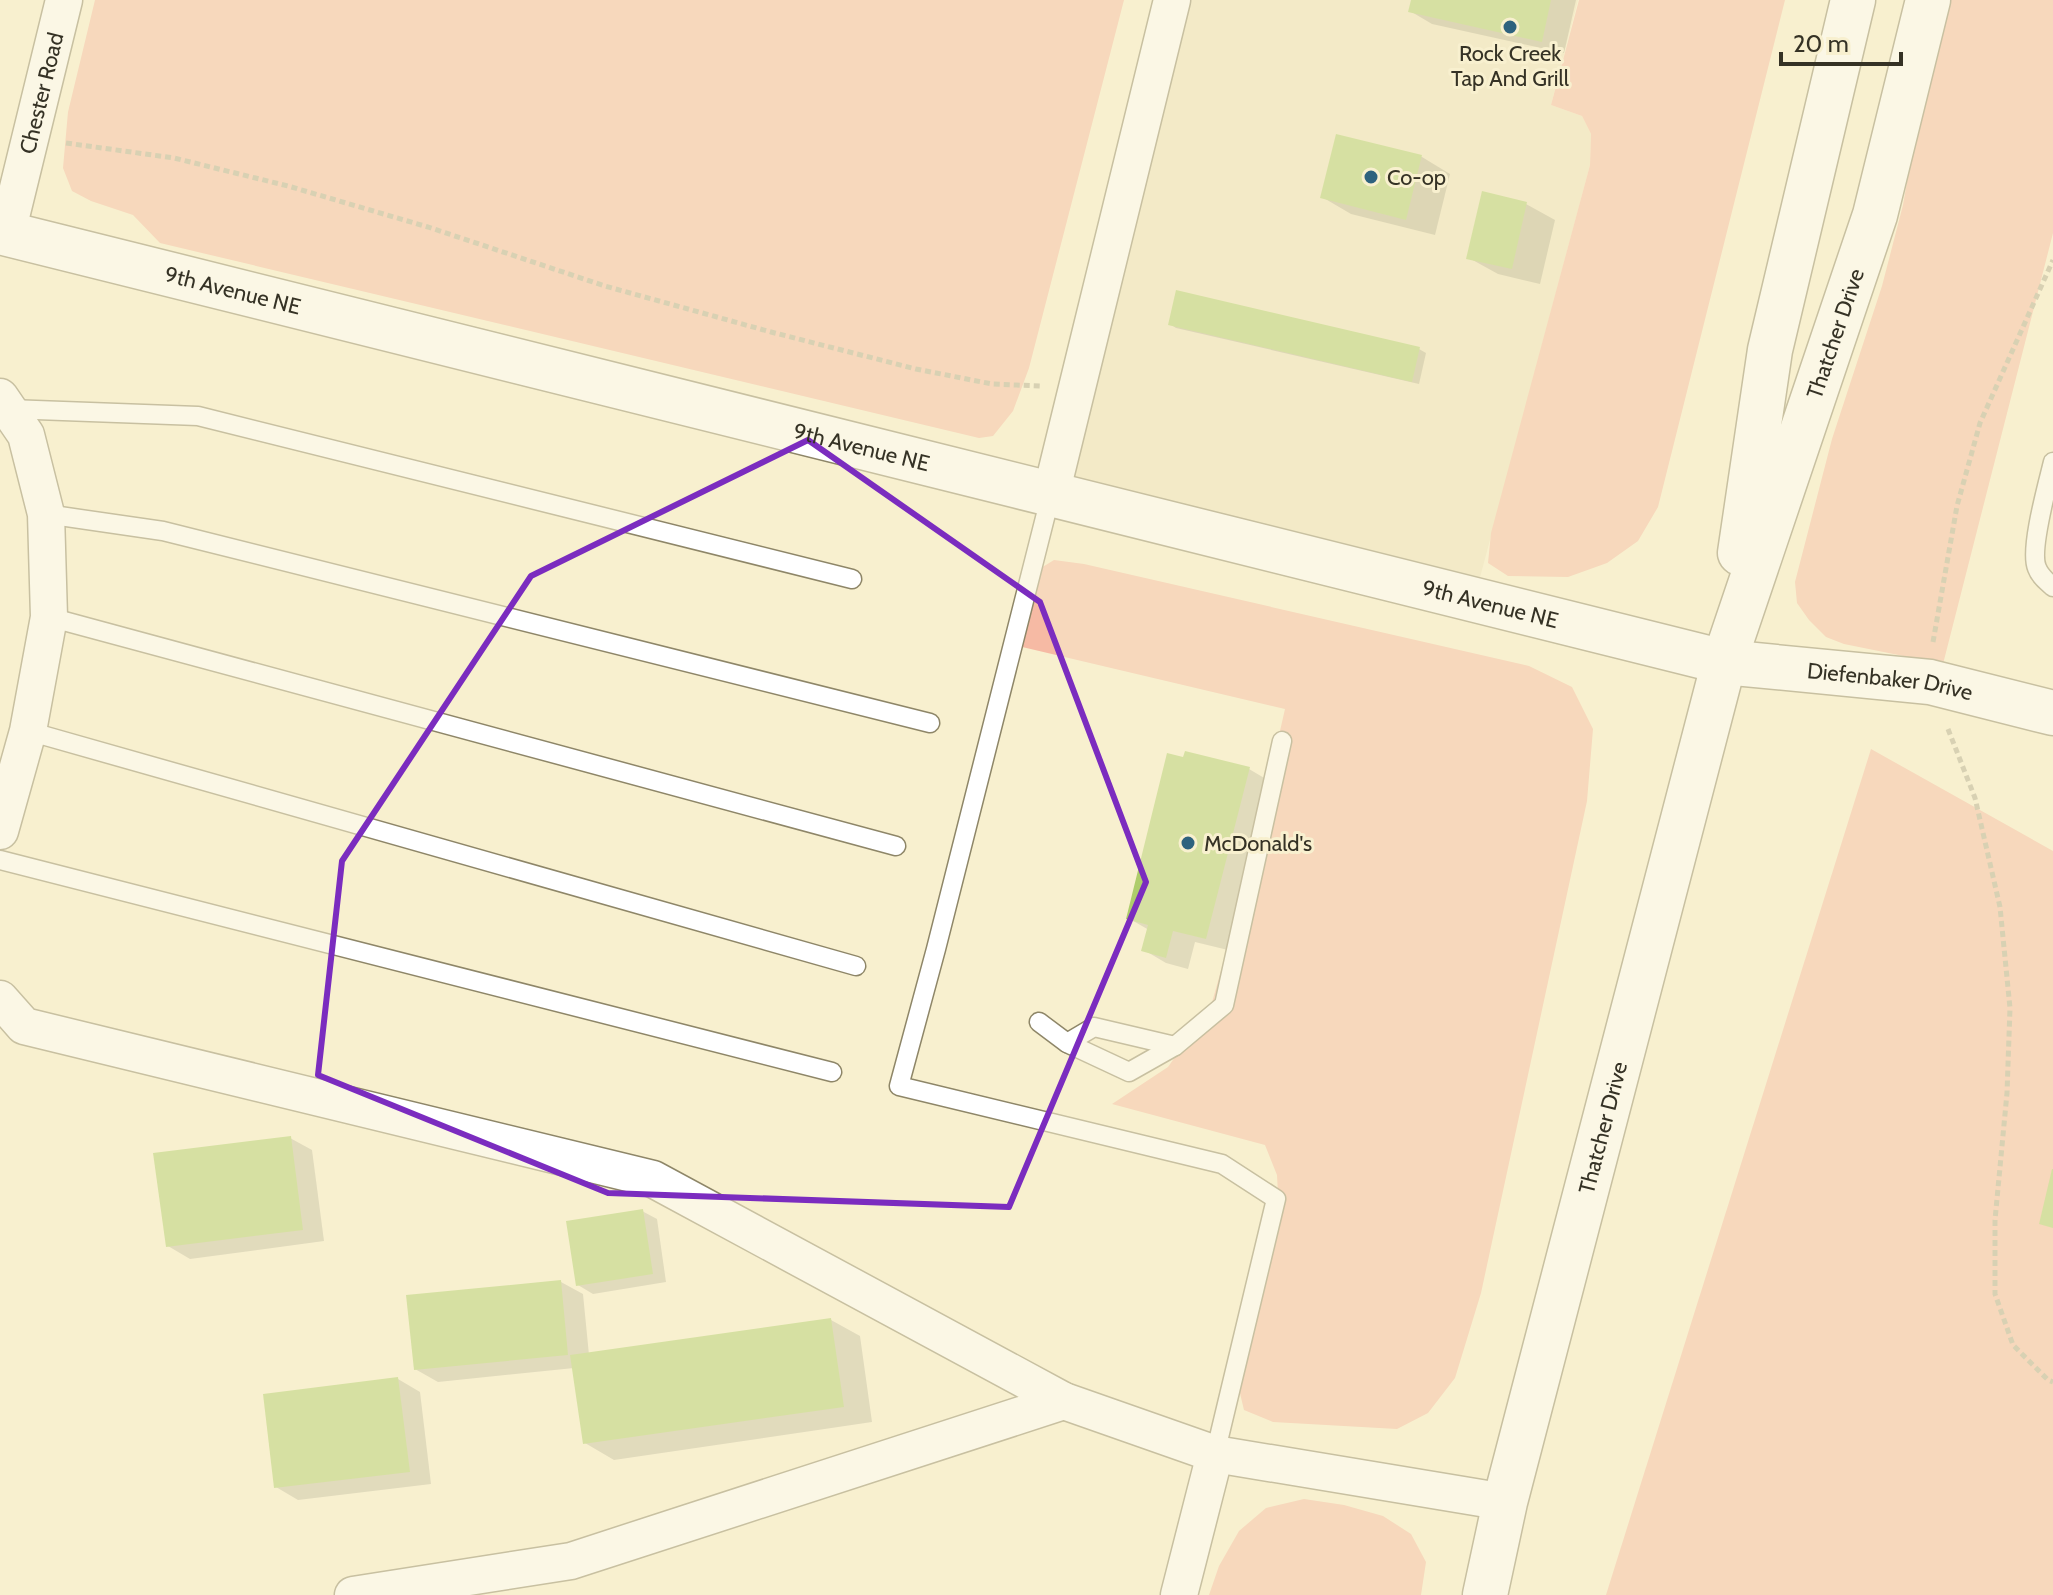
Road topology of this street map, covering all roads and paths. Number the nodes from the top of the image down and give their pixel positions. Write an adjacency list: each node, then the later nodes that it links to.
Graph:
1 (64, 0): 5 (street, Chester Road)
2 (1172, 0): 8 (street)
3 (1853, 0): 16 (main road, Thatcher Drive)
4 (1928, 0): 16 (main road, Thatcher Drive)
5 (31, 136): 6 (street, Chester Road); 8 (path)
6 (4, 232): 11 (main road, 9th Avenue NE)
7 (2053, 260): 17 (path)
8 (1077, 388): 11 (street)
9 (4, 403): 12 (street); 13 (lane)
10 (2053, 462): 14 (lane)
11 (1051, 494): 16 (main road, 9th Avenue NE); 33 (lane)
12 (46, 514): 15 (street); 19 (lane)
13 (852, 579)
14 (2053, 587)
15 (49, 617): 20 (street); 23 (lane)
16 (1724, 662): 17 (main road, Diefenbaker Drive); 34 (main road, Thatcher Drive)
17 (1930, 682): 18 (main road, Diefenbaker Drive); 31 (path)
18 (2053, 713)
19 (930, 723)
20 (28, 731): 22 (street); 25 (lane)
21 (1282, 741): 29 (lane)
22 (0, 831)
23 (896, 846)
24 (0, 860): 30 (lane)
25 (856, 966)
26 (0, 999): 32 (street)
27 (1039, 1022): 28 (lane)
28 (1067, 1043): 29 (lane); 29 (lane)
29 (1175, 1046)
30 (832, 1072)
31 (2053, 1382)
32 (1064, 1401): 33 (street); 35 (street)
33 (1215, 1454): 34 (street); 36 (street)
34 (1505, 1502): 37 (main road, Thatcher Drive)
35 (353, 1595)
36 (1179, 1595)
37 (1485, 1595)

